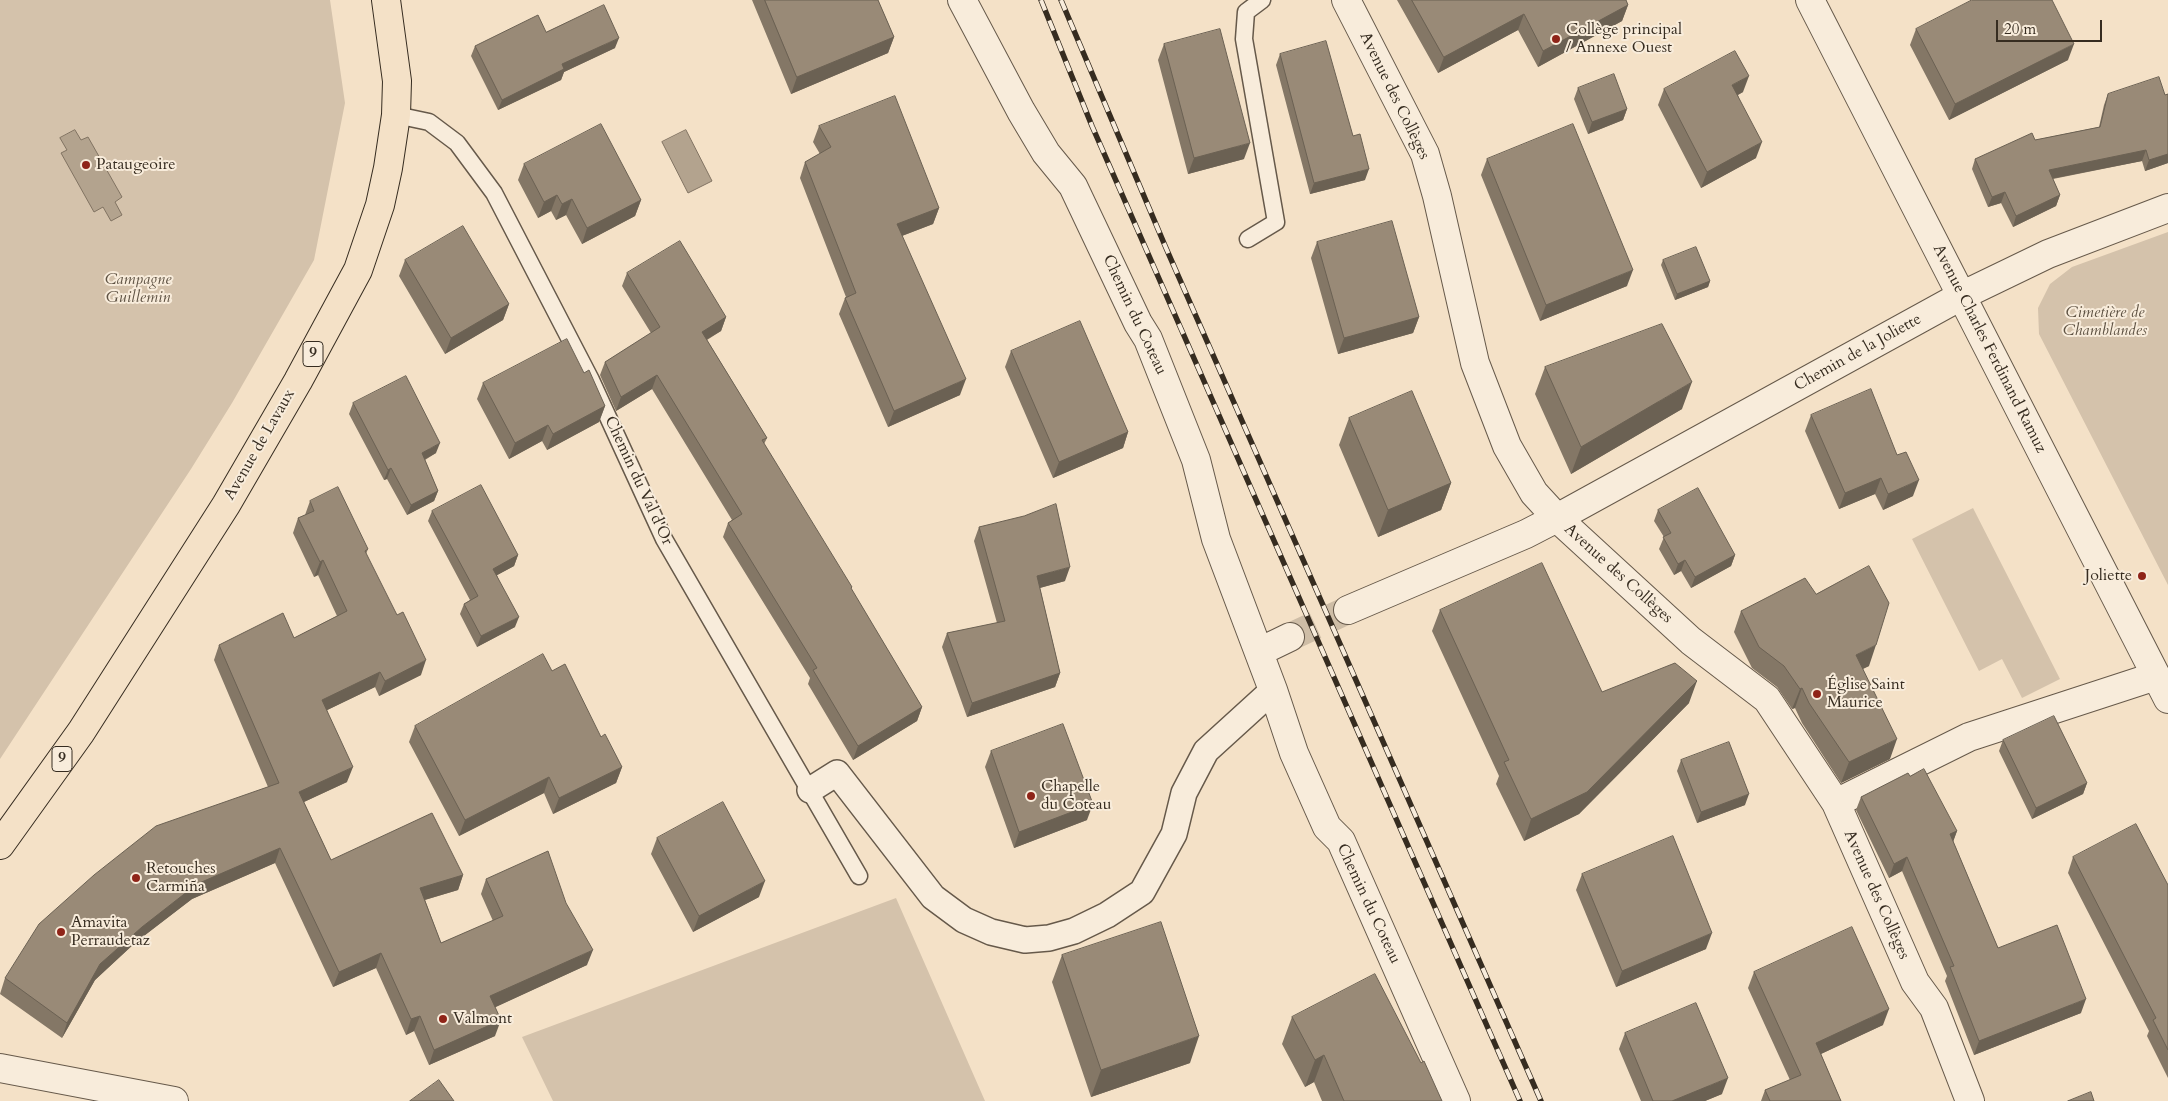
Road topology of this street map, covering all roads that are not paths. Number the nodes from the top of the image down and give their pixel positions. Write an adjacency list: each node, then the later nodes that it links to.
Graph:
1 (386, 0): 6 (main road, Avenue de Lavaux / 9)
2 (962, 0): 13 (street, Chemin du Coteau)
3 (1262, 0): 8 (lane)
4 (1346, 0): 10 (street, Avenue des Collèges)
5 (1810, 0): 9 (street, Avenue Charles Ferdinand Ramuz)
6 (396, 114): 16 (lane, Chemin du Val d'Or); 18 (main road, Avenue de Lavaux / 9)
7 (2168, 208): 9 (street, Chemin de la Joliette)
8 (1248, 239)
9 (1961, 296): 10 (street, Chemin de la Joliette); 14 (street, Avenue Charles Ferdinand Ramuz)
10 (1557, 518): 11 (street); 17 (street, Avenue des Collèges)
11 (1348, 610)
12 (1290, 637): 13 (street)
13 (1258, 652): 15 (street, Chemin du Coteau)
14 (2162, 687): 17 (street)
15 (1273, 690): 16 (street); 22 (street, Chemin du Coteau)
16 (810, 790): 19 (lane, Chemin du Val d'Or)
17 (1836, 803): 23 (street, Avenue des Collèges)
18 (0, 845)
19 (859, 876)
20 (0, 1068): 21 (street)
21 (174, 1101)
22 (1456, 1101)
23 (1970, 1101)

